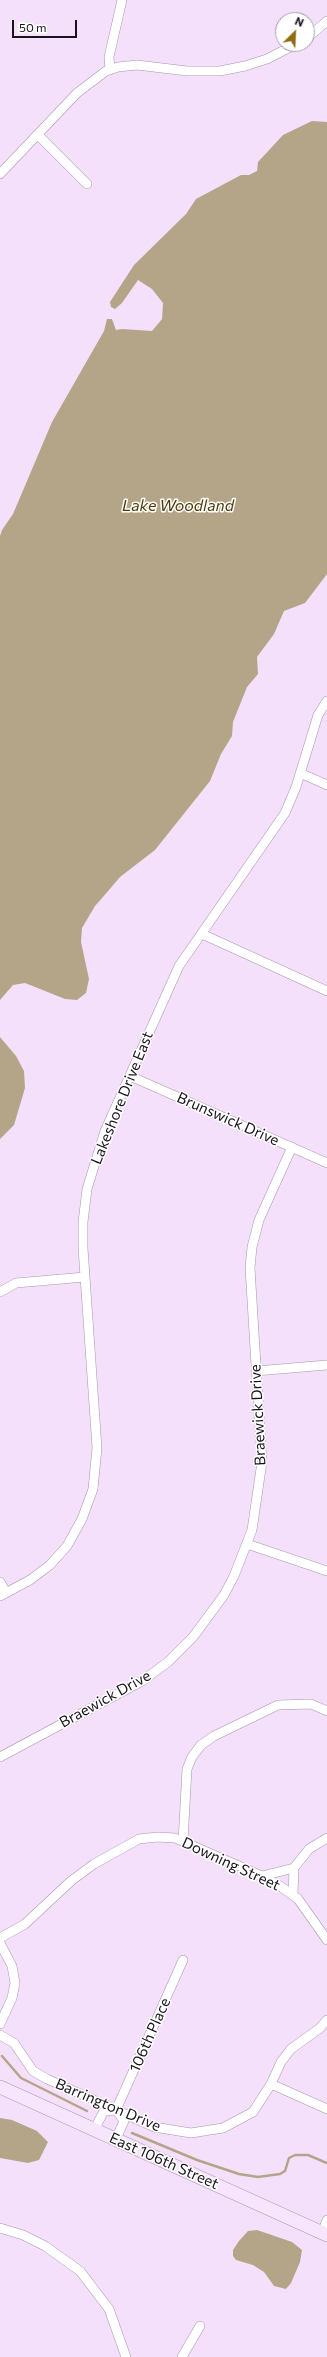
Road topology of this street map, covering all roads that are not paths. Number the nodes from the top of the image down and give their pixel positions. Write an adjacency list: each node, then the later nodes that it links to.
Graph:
1 (122, 0): 5 (street)
2 (327, 21): 3 (street)
3 (315, 31)
4 (281, 52): 5 (street)
5 (110, 70): 6 (street)
6 (38, 135): 7 (street); 8 (street)
7 (0, 174)
8 (87, 184)
9 (327, 701): 10 (street, Lakeshore Drive East)
10 (300, 773): 11 (street); 12 (street, Lakeshore Drive East)
11 (327, 785)
12 (202, 934): 13 (street); 14 (street, Lakeshore Drive East)
13 (327, 991)
14 (130, 1076): 15 (street, Brunswick Drive); 17 (street, Lakeshore Drive East)
15 (292, 1147): 16 (street, Brunswick Drive); 20 (street, Braewick Drive)
16 (327, 1163)
17 (85, 1278): 18 (street); 24 (street, Lakeshore Drive East)
18 (0, 1292)
19 (327, 1365): 20 (street)
20 (256, 1371): 21 (street, Braewick Drive)
21 (247, 1544): 22 (street); 26 (street, Braewick Drive)
22 (327, 1572)
23 (0, 1582): 24 (street)
24 (3, 1595)
25 (327, 1711): 28 (street)
26 (0, 1757)
27 (327, 1838): 29 (street)
28 (183, 1841): 30 (street, Downing Street); 32 (street, Downing Street)
29 (294, 1868): 30 (street); 31 (street)
30 (262, 1876): 31 (street, Downing Street)
31 (293, 1894): 33 (street, Downing Street)
32 (0, 1938)
33 (327, 1940)
34 (0, 1943): 37 (street)
35 (183, 1960): 42 (street, 106th Place)
36 (327, 2020): 39 (street, Barrington Drive)
37 (0, 2024)
38 (0, 2035): 42 (street, Barrington Drive)
39 (271, 2084): 41 (street); 42 (street, Barrington Drive)
40 (0, 2087): 43 (street, East 106th Street)
41 (327, 2109)
42 (116, 2110): 43 (street); 44 (street)
43 (94, 2130): 44 (street, East 106th Street)
44 (116, 2139): 47 (street, East 106th Street)
45 (327, 2220): 47 (street)
46 (0, 2228): 49 (street)
47 (324, 2234)
48 (200, 2326): 50 (street)
49 (126, 2357)
50 (182, 2357)

